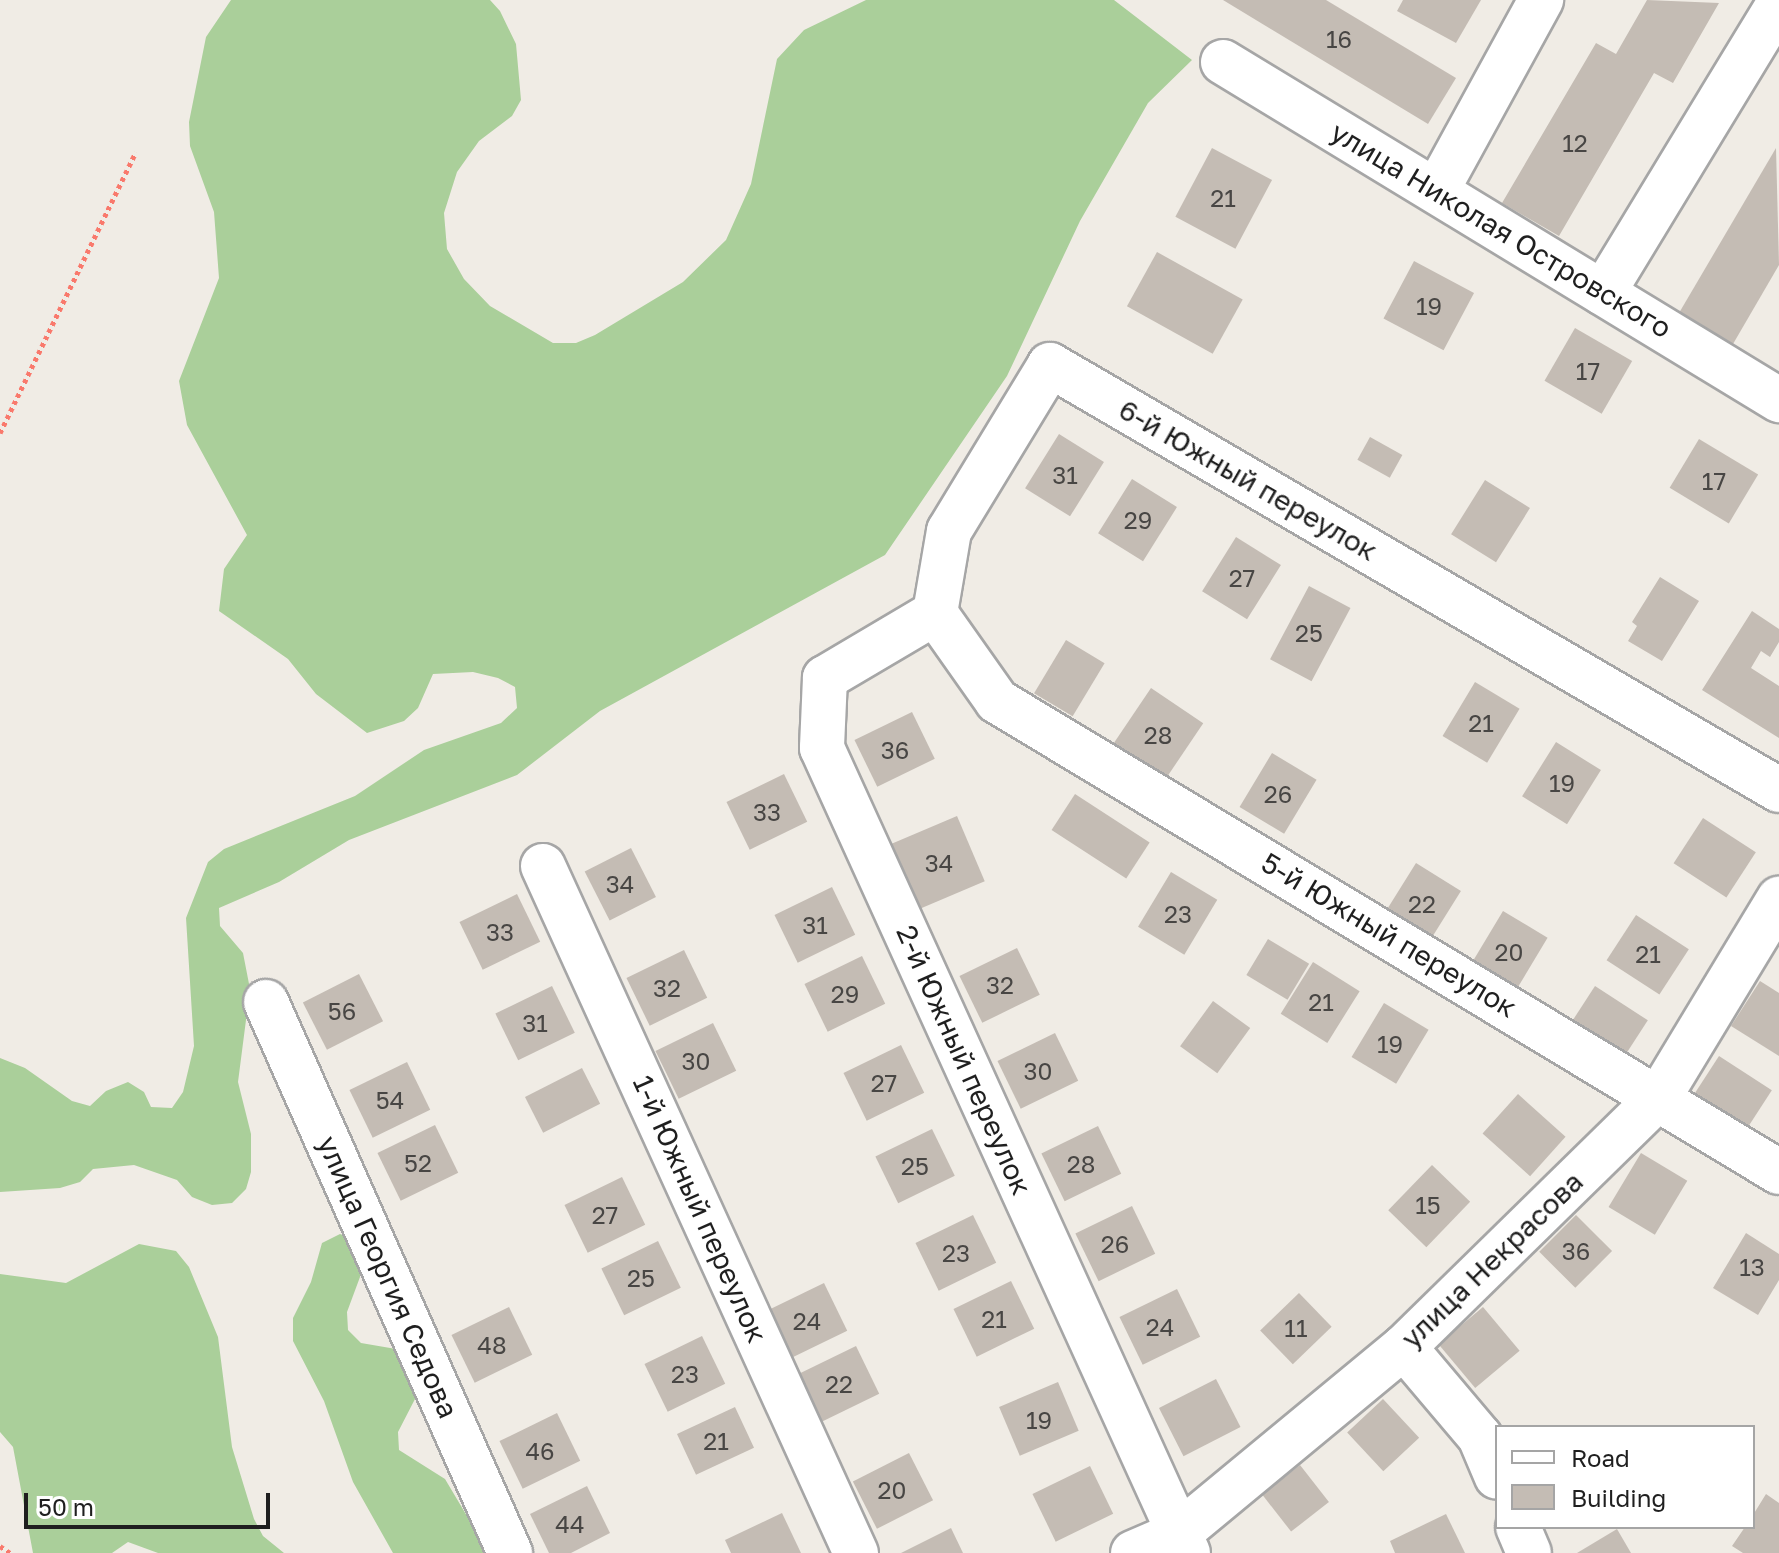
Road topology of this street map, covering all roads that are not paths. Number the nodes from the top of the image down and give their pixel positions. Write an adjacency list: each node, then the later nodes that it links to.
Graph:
1 (1541, 0): 4 (street)
2 (1779, 3): 5 (street)
3 (1223, 62): 4 (street, улица Николая Островского)
4 (1437, 190): 5 (street, улица Николая Островского)
5 (1603, 293): 6 (street, улица Николая Островского)
6 (1777, 395)
7 (935, 613): 8 (street, 6-й Южный переулок); 12 (street, 5-й Южный переулок); 17 (street, 2-й Южный переулок)
8 (1779, 790)
9 (543, 866): 19 (street, 1-й Южный переулок)
10 (1779, 899): 12 (street, улица Некрасова)
11 (266, 1002): 18 (street, улица Георгия Седова)
12 (1659, 1097): 13 (street, 5-й Южный переулок); 14 (street, улица Некрасова)
13 (1779, 1172)
14 (1404, 1347): 15 (street); 17 (street, улица Некрасова)
15 (1495, 1472)
16 (1519, 1529): 21 (street)
17 (1184, 1543): 20 (street, улица Некрасова)
18 (510, 1553)
19 (856, 1553)
20 (1133, 1553)
21 (1529, 1553)

